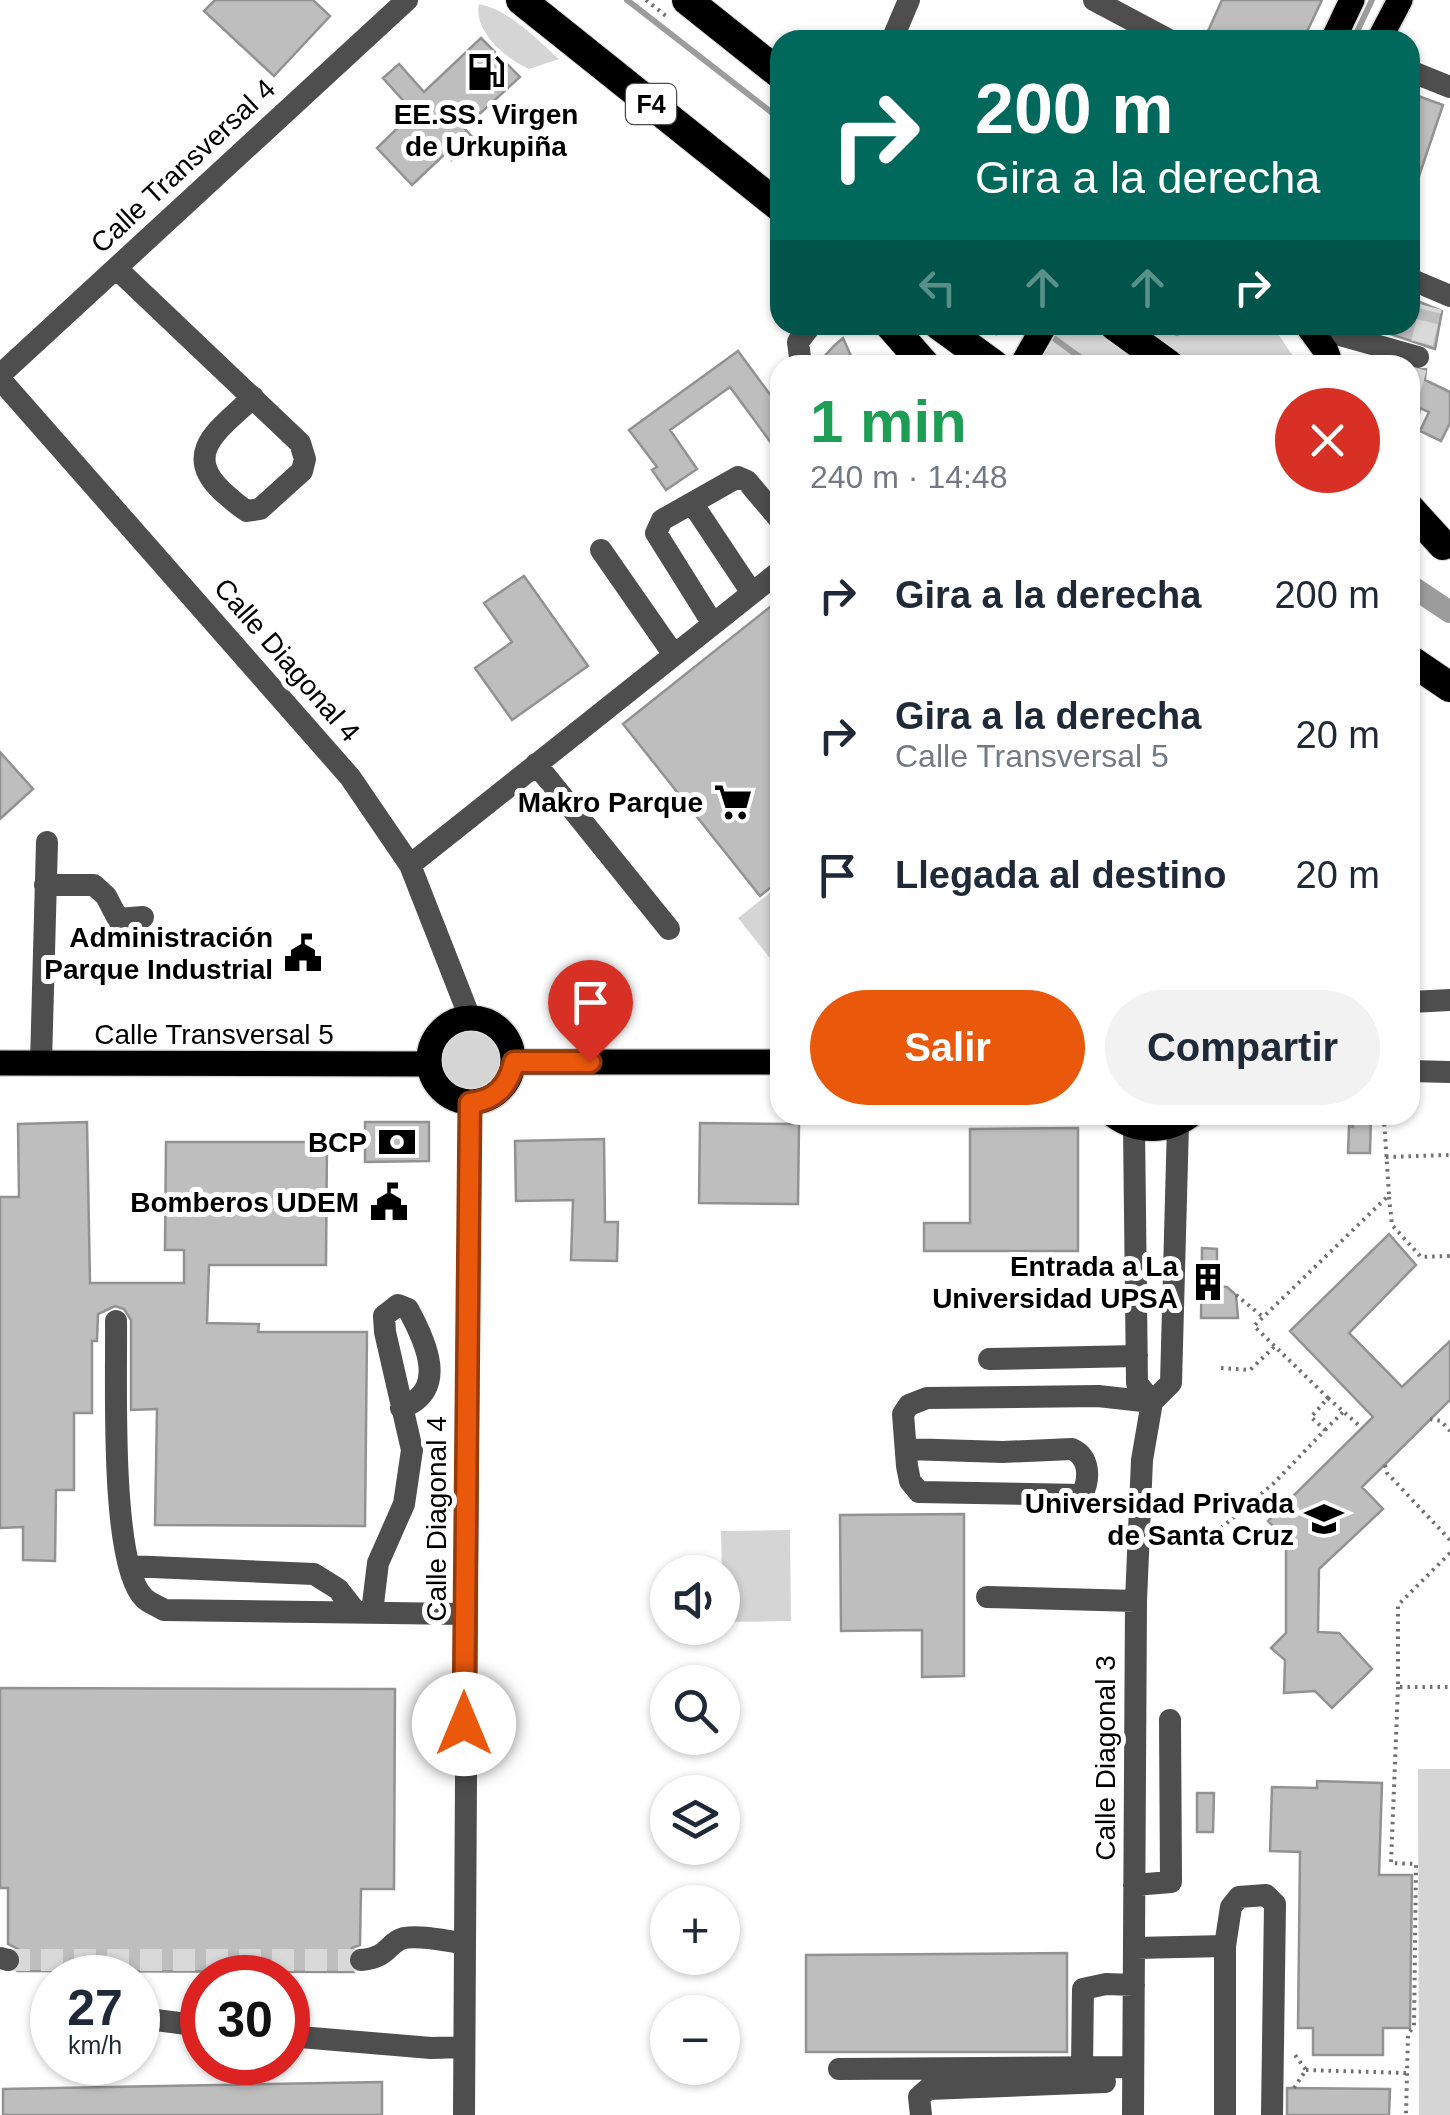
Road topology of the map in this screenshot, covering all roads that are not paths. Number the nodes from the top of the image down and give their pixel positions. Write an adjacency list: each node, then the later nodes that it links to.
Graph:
1 (407, 0): 16 (street, Calle Transversal 4)
2 (521, 0): 15 (highway, F4)
3 (687, 0): 12 (highway)
4 (909, 0): 8 (street)
5 (1094, 0): 9 (street)
6 (1352, 0): 10 (main road)
7 (1400, 0): 11 (main road)
8 (896, 30)
9 (1150, 30)
10 (1338, 30)
11 (1384, 30)
12 (770, 66)
13 (1420, 75): 14 (street)
14 (1450, 87)
15 (770, 199)
16 (116, 268): 25 (street, Calle Transversal 4); 26 (street)
17 (899, 335): 21 (highway)
18 (953, 335): 22 (highway)
19 (1128, 335): 23 (highway)
20 (1321, 339): 24 (street)
21 (916, 355)
22 (980, 355)
23 (1155, 355)
24 (1413, 355)
25 (0, 377): 41 (street, Calle Diagonal 4)
26 (253, 396): 26 (street)
27 (692, 503): 28 (street); 34 (street); 35 (street)
28 (770, 508)
29 (1420, 520): 31 (highway)
30 (1420, 533): 31 (highway)
31 (1447, 548)
32 (601, 550): 36 (street)
33 (770, 579): 34 (street)
34 (752, 593): 35 (street)
35 (713, 624): 36 (street)
36 (674, 654): 39 (street)
37 (1420, 666): 38 (highway)
38 (1450, 686)
39 (536, 764): 41 (street); 44 (street)
40 (47, 842): 42 (street)
41 (410, 865): 47 (street, Calle Diagonal 4)
42 (46, 885): 43 (street); 51 (street)
43 (143, 917)
44 (669, 929)
45 (1450, 1000): 46 (street)
46 (1420, 1002)
47 (470, 1018): 48 (main road); 52 (main road)
48 (514, 1062): 49 (main road); 55 (main road)
49 (770, 1062)
50 (0, 1063): 51 (main road, Calle Transversal 5)
51 (40, 1063): 52 (main road, Calle Transversal 5)
52 (428, 1064): 55 (main road)
53 (1420, 1071): 54 (street)
54 (1450, 1072)
55 (470, 1103): 72 (street, Calle Diagonal 4)
56 (1123, 1125): 60 (street, Calle Diagonal 3)
57 (1138, 1125): 58 (main road)
58 (1169, 1125)
59 (1185, 1125): 61 (street, Calle Diagonal 3)
60 (1136, 1303): 61 (street); 63 (street, Calle Diagonal 3)
61 (1173, 1304): 65 (street, Calle Diagonal 3)
62 (116, 1321): 68 (street)
63 (1137, 1356): 64 (street); 65 (street, Calle Diagonal 3)
64 (989, 1359)
65 (1152, 1402): 67 (street); 70 (street, Calle Diagonal 3)
66 (401, 1408): 71 (street)
67 (906, 1448): 67 (street)
68 (129, 1566): 71 (street); 71 (street)
69 (988, 1597): 70 (street)
70 (1136, 1600): 74 (street, Calle Diagonal 3)
71 (364, 1612): 72 (street)
72 (465, 1614): 75 (street, Calle Diagonal 4)
73 (1170, 1720): 74 (street)
74 (1134, 1885): 77 (street, Calle Diagonal 3)
75 (464, 1943): 78 (street); 81 (street, Calle Diagonal 4)
76 (1225, 1946): 77 (street); 88 (street); 89 (street)
77 (1135, 1948): 79 (street, Calle Diagonal 3)
78 (361, 1960)
79 (1134, 1985): 82 (street); 84 (street, Calle Diagonal 3)
80 (310, 2038): 81 (street)
81 (464, 2047): 85 (street, Calle Diagonal 4)
82 (1082, 2067): 83 (street); 84 (street)
83 (839, 2069)
84 (1133, 2074): 86 (street); 87 (street, Calle Diagonal 3)
85 (464, 2115)
86 (921, 2115)
87 (1133, 2115)
88 (1225, 2115)
89 (1272, 2115)

